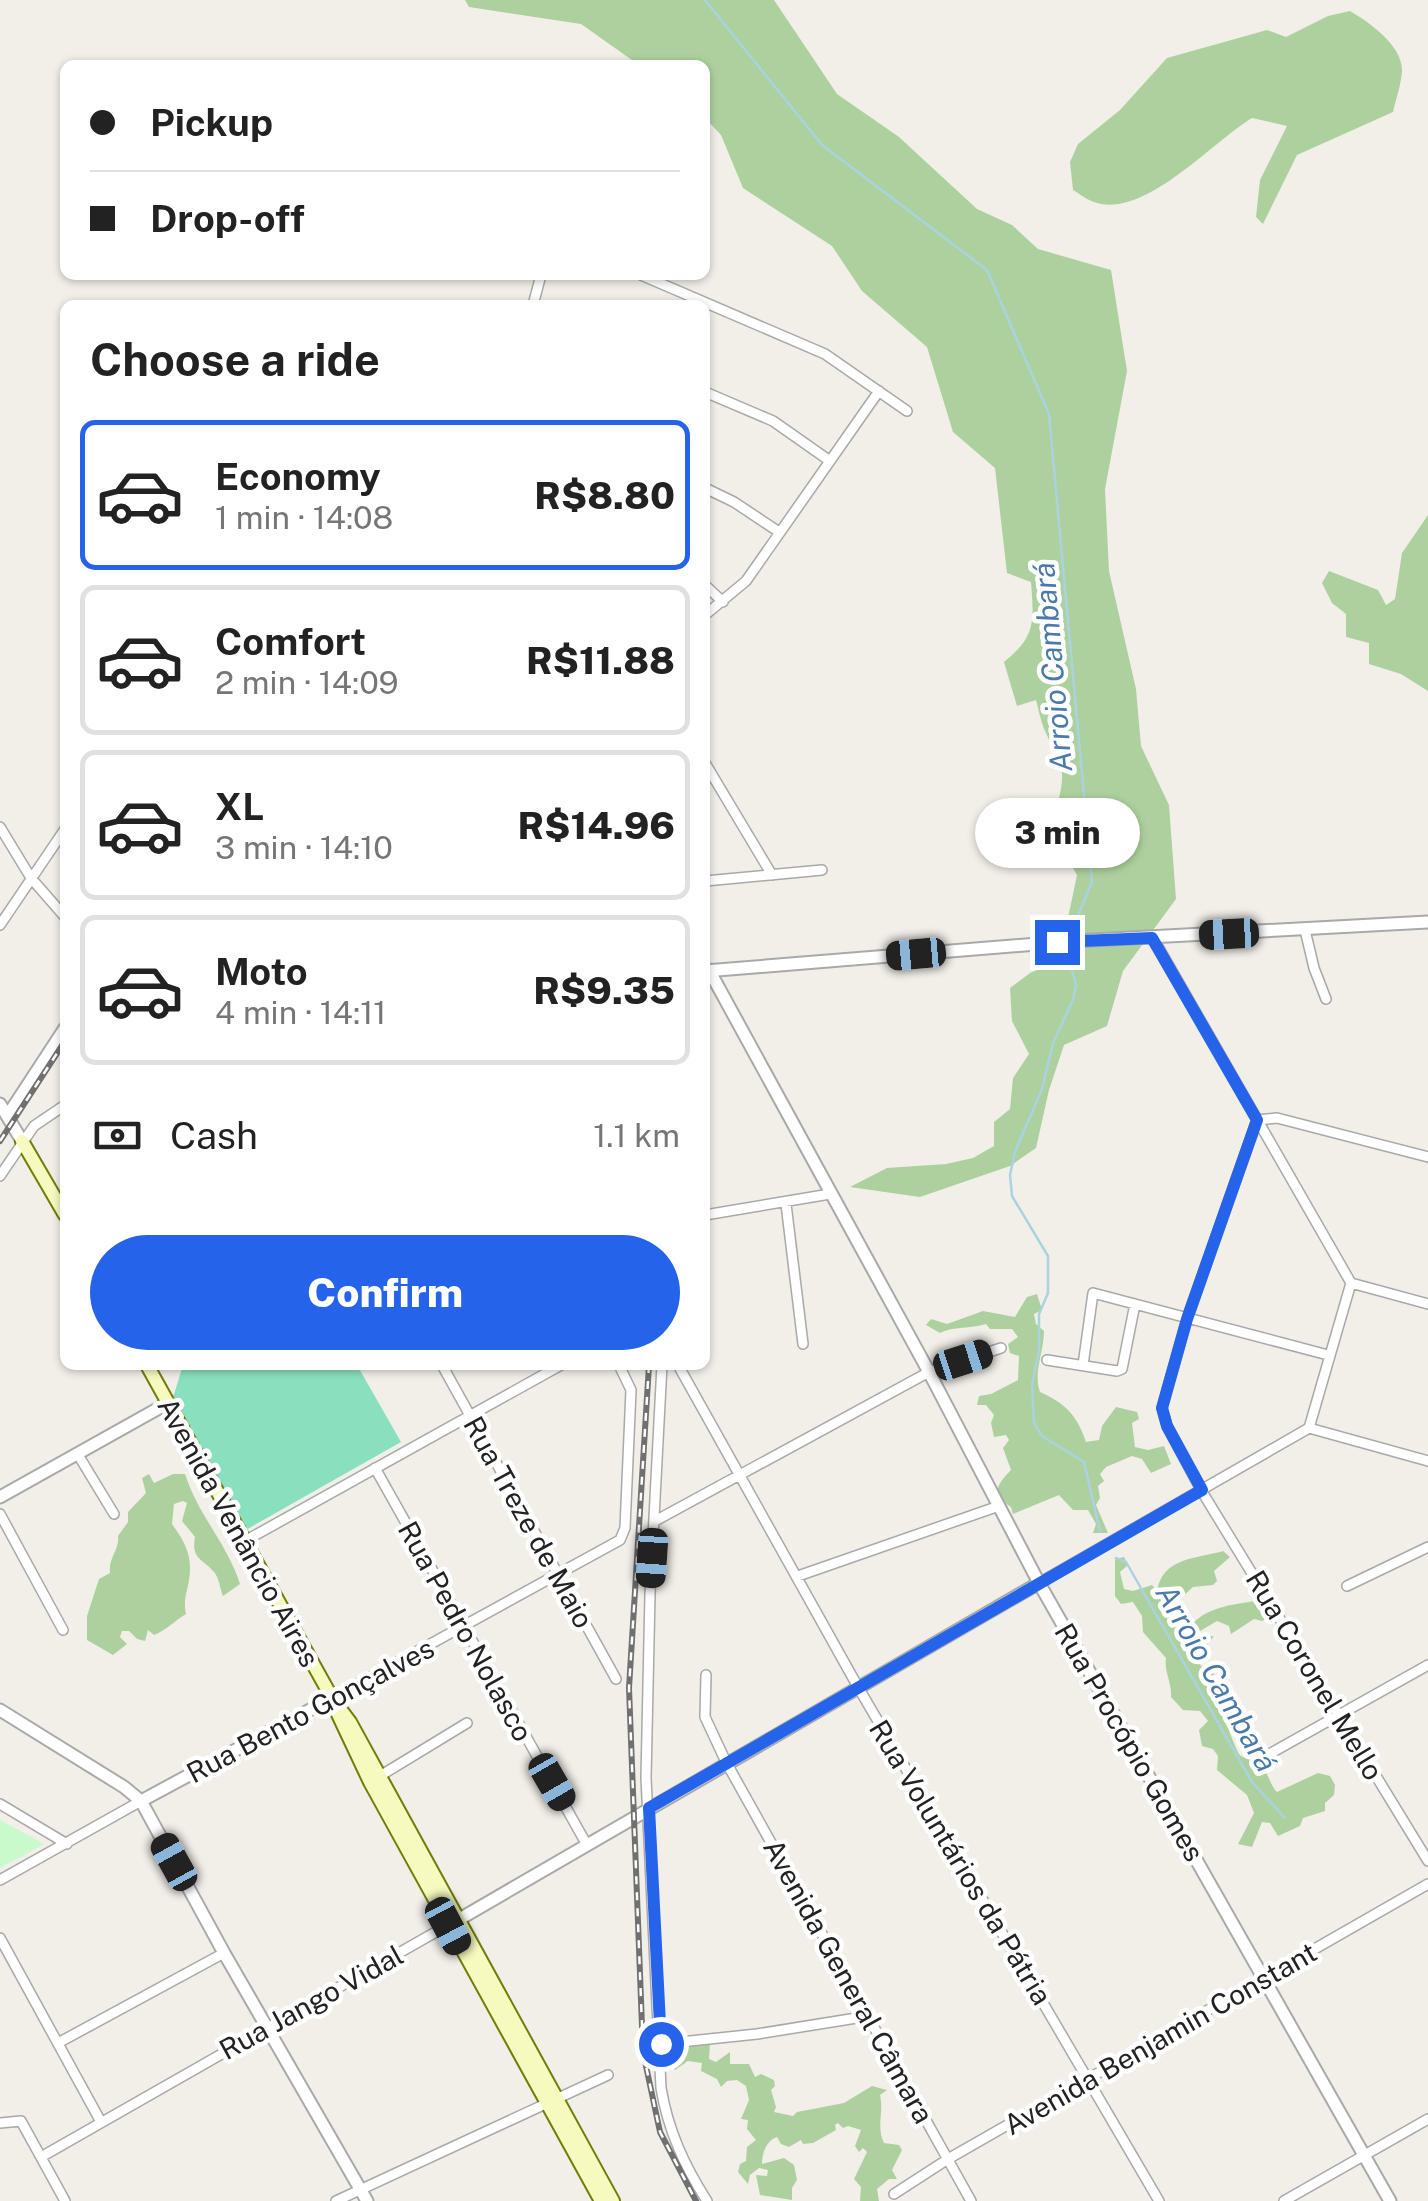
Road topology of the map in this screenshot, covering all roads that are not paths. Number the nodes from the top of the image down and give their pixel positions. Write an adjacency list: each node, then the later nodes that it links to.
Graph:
1 (653, 280): 2 (street)
2 (701, 300)
3 (710, 304): 4 (street)
4 (879, 390): 6 (street); 7 (street)
5 (710, 394): 7 (street)
6 (908, 411)
7 (830, 461): 9 (street)
8 (710, 490): 9 (street)
9 (779, 532): 11 (street)
10 (710, 590): 11 (street)
11 (723, 602): 12 (street)
12 (710, 611)
13 (710, 771): 17 (street)
14 (0, 827): 18 (street)
15 (60, 836): 18 (street)
16 (822, 870): 17 (street)
17 (772, 875): 19 (street)
18 (31, 878): 20 (street); 22 (street)
19 (710, 881)
20 (60, 911)
21 (1428, 922): 23 (street)
22 (0, 925)
23 (1305, 930): 24 (street); 27 (street)
24 (1152, 938): 25 (street); 32 (street)
25 (710, 968)
26 (710, 975): 37 (street, Rua Procópio Gomes)
27 (1326, 999)
28 (60, 1036): 31 (street)
29 (0, 1104): 31 (street)
30 (60, 1109): 34 (street)
31 (8, 1116): 33 (street); 34 (street)
32 (1257, 1120): 35 (street); 41 (street); 44 (street, Rua Coronel Mello)
33 (0, 1128)
34 (22, 1140): 36 (street); 39 (main road)
35 (1428, 1157)
36 (0, 1176)
37 (830, 1194): 38 (street); 56 (street, Rua Procópio Gomes)
38 (786, 1204): 40 (street); 45 (street)
39 (60, 1207)
40 (710, 1214)
41 (1351, 1283): 42 (street); 47 (street)
42 (1427, 1300)
43 (1135, 1304): 44 (street); 49 (street); 49 (street)
44 (1187, 1319): 47 (street); 64 (street, Rua Coronel Mello)
45 (803, 1344)
46 (1001, 1348): 56 (street)
47 (1328, 1356): 59 (street)
48 (1047, 1360): 49 (street)
49 (1084, 1365)
50 (150, 1370): 57 (main road, Avenida Venâncio Aires)
51 (445, 1370): 58 (street, Rua Treze de Maio)
52 (552, 1370): 58 (street)
53 (621, 1370): 72 (street, Rua Bento Gonçalves)
54 (662, 1370): 69 (street)
55 (681, 1370): 63 (street, Rua Voluntários da Pátria)
56 (929, 1372): 63 (street); 66 (street, Rua Procópio Gomes)
57 (168, 1403): 60 (street); 70 (main road, Avenida Venâncio Aires)
58 (470, 1416): 62 (street); 72 (street, Rua Treze de Maio)
59 (1309, 1428): 61 (street); 64 (street, Rua Jango Vidal)
60 (77, 1453): 65 (street); 68 (street)
61 (1428, 1461)
62 (375, 1468): 70 (street); 76 (street, Rua Pedro Nolasco)
63 (740, 1476): 69 (street); 73 (street, Rua Voluntários da Pátria)
64 (1202, 1490): 74 (street, Rua Jango Vidal); 84 (street, Rua Coronel Mello)
65 (0, 1497)
66 (999, 1506): 73 (street); 74 (street, Rua Procópio Gomes)
67 (0, 1514): 77 (street)
68 (114, 1514)
69 (655, 1522): 91 (street)
70 (243, 1542): 82 (main road, Avenida Venâncio Aires)
71 (1428, 1547): 75 (street)
72 (558, 1574): 76 (street, Rua Bento Gonçalves); 80 (street, Rua Treze de Maio)
73 (798, 1576): 81 (street, Rua Voluntários da Pátria)
74 (1040, 1583): 81 (street, Rua Jango Vidal); 100 (street, Rua Procópio Gomes)
75 (1347, 1586)
76 (463, 1626): 82 (street, Rua Bento Gonçalves); 93 (street, Rua Pedro Nolasco)
77 (63, 1630)
78 (1428, 1665): 84 (street)
79 (706, 1675): 87 (street, Avenida General Câmara)
80 (616, 1679)
81 (858, 1687): 87 (street, Rua Jango Vidal); 106 (street, Rua Voluntários da Pátria)
82 (332, 1698): 88 (main road, Avenida Venâncio Aires); 89 (street, Rua Bento Gonçalves)
83 (0, 1710): 89 (street)
84 (1340, 1714): 86 (street); 94 (street, Rua Coronel Mello)
85 (467, 1723): 88 (street)
86 (1264, 1757)
87 (726, 1762): 91 (street, Rua Jango Vidal); 101 (street, Avenida General Câmara)
88 (374, 1779): 97 (main road, Avenida Venâncio Aires)
89 (140, 1801): 92 (street, Rua Bento Gonçalves); 99 (street)
90 (0, 1804): 92 (street)
91 (649, 1808): 93 (street, Rua Jango Vidal); 104 (street)
92 (68, 1844): 95 (street, Rua Bento Gonçalves)
93 (587, 1845): 97 (street, Rua Jango Vidal)
94 (1428, 1861)
95 (0, 1880)
96 (1428, 1884): 100 (street, Avenida Benjamin Constant)
97 (453, 1923): 102 (street, Rua Jango Vidal); 107 (main road, Avenida Venâncio Aires)
98 (0, 1938): 103 (street)
99 (224, 1953): 102 (street); 103 (street)
100 (1265, 1980): 106 (street, Avenida Benjamin Constant); 111 (street, Rua Procópio Gomes)
101 (869, 2016): 104 (street); 113 (street, Avenida General Câmara)
102 (266, 2026): 109 (street, Rua Jango Vidal); 115 (street)
103 (58, 2044): 109 (street)
104 (661, 2044): 120 (street)
105 (608, 2075): 107 (street)
106 (1089, 2078): 113 (street, Avenida Benjamin Constant); 122 (street, Rua Voluntários da Pátria)
107 (550, 2102): 115 (street); 118 (main road, Avenida Venâncio Aires); 119 (main road, Avenida Venâncio Aires)
108 (1428, 2119): 111 (street)
109 (101, 2122): 112 (street, Rua Jango Vidal)
110 (0, 2123): 112 (street)
111 (1365, 2156): 123 (street); 124 (street, Rua Procópio Gomes)
112 (41, 2157): 116 (street)
113 (948, 2159): 114 (street, Avenida Benjamin Constant); 121 (street, Avenida General Câmara)
114 (894, 2194)
115 (364, 2195): 117 (street)
116 (66, 2201)
117 (336, 2201)
118 (600, 2201)
119 (612, 2201)
120 (707, 2201)
121 (970, 2201)
122 (1159, 2201)
123 (1284, 2201)
124 (1390, 2201)

